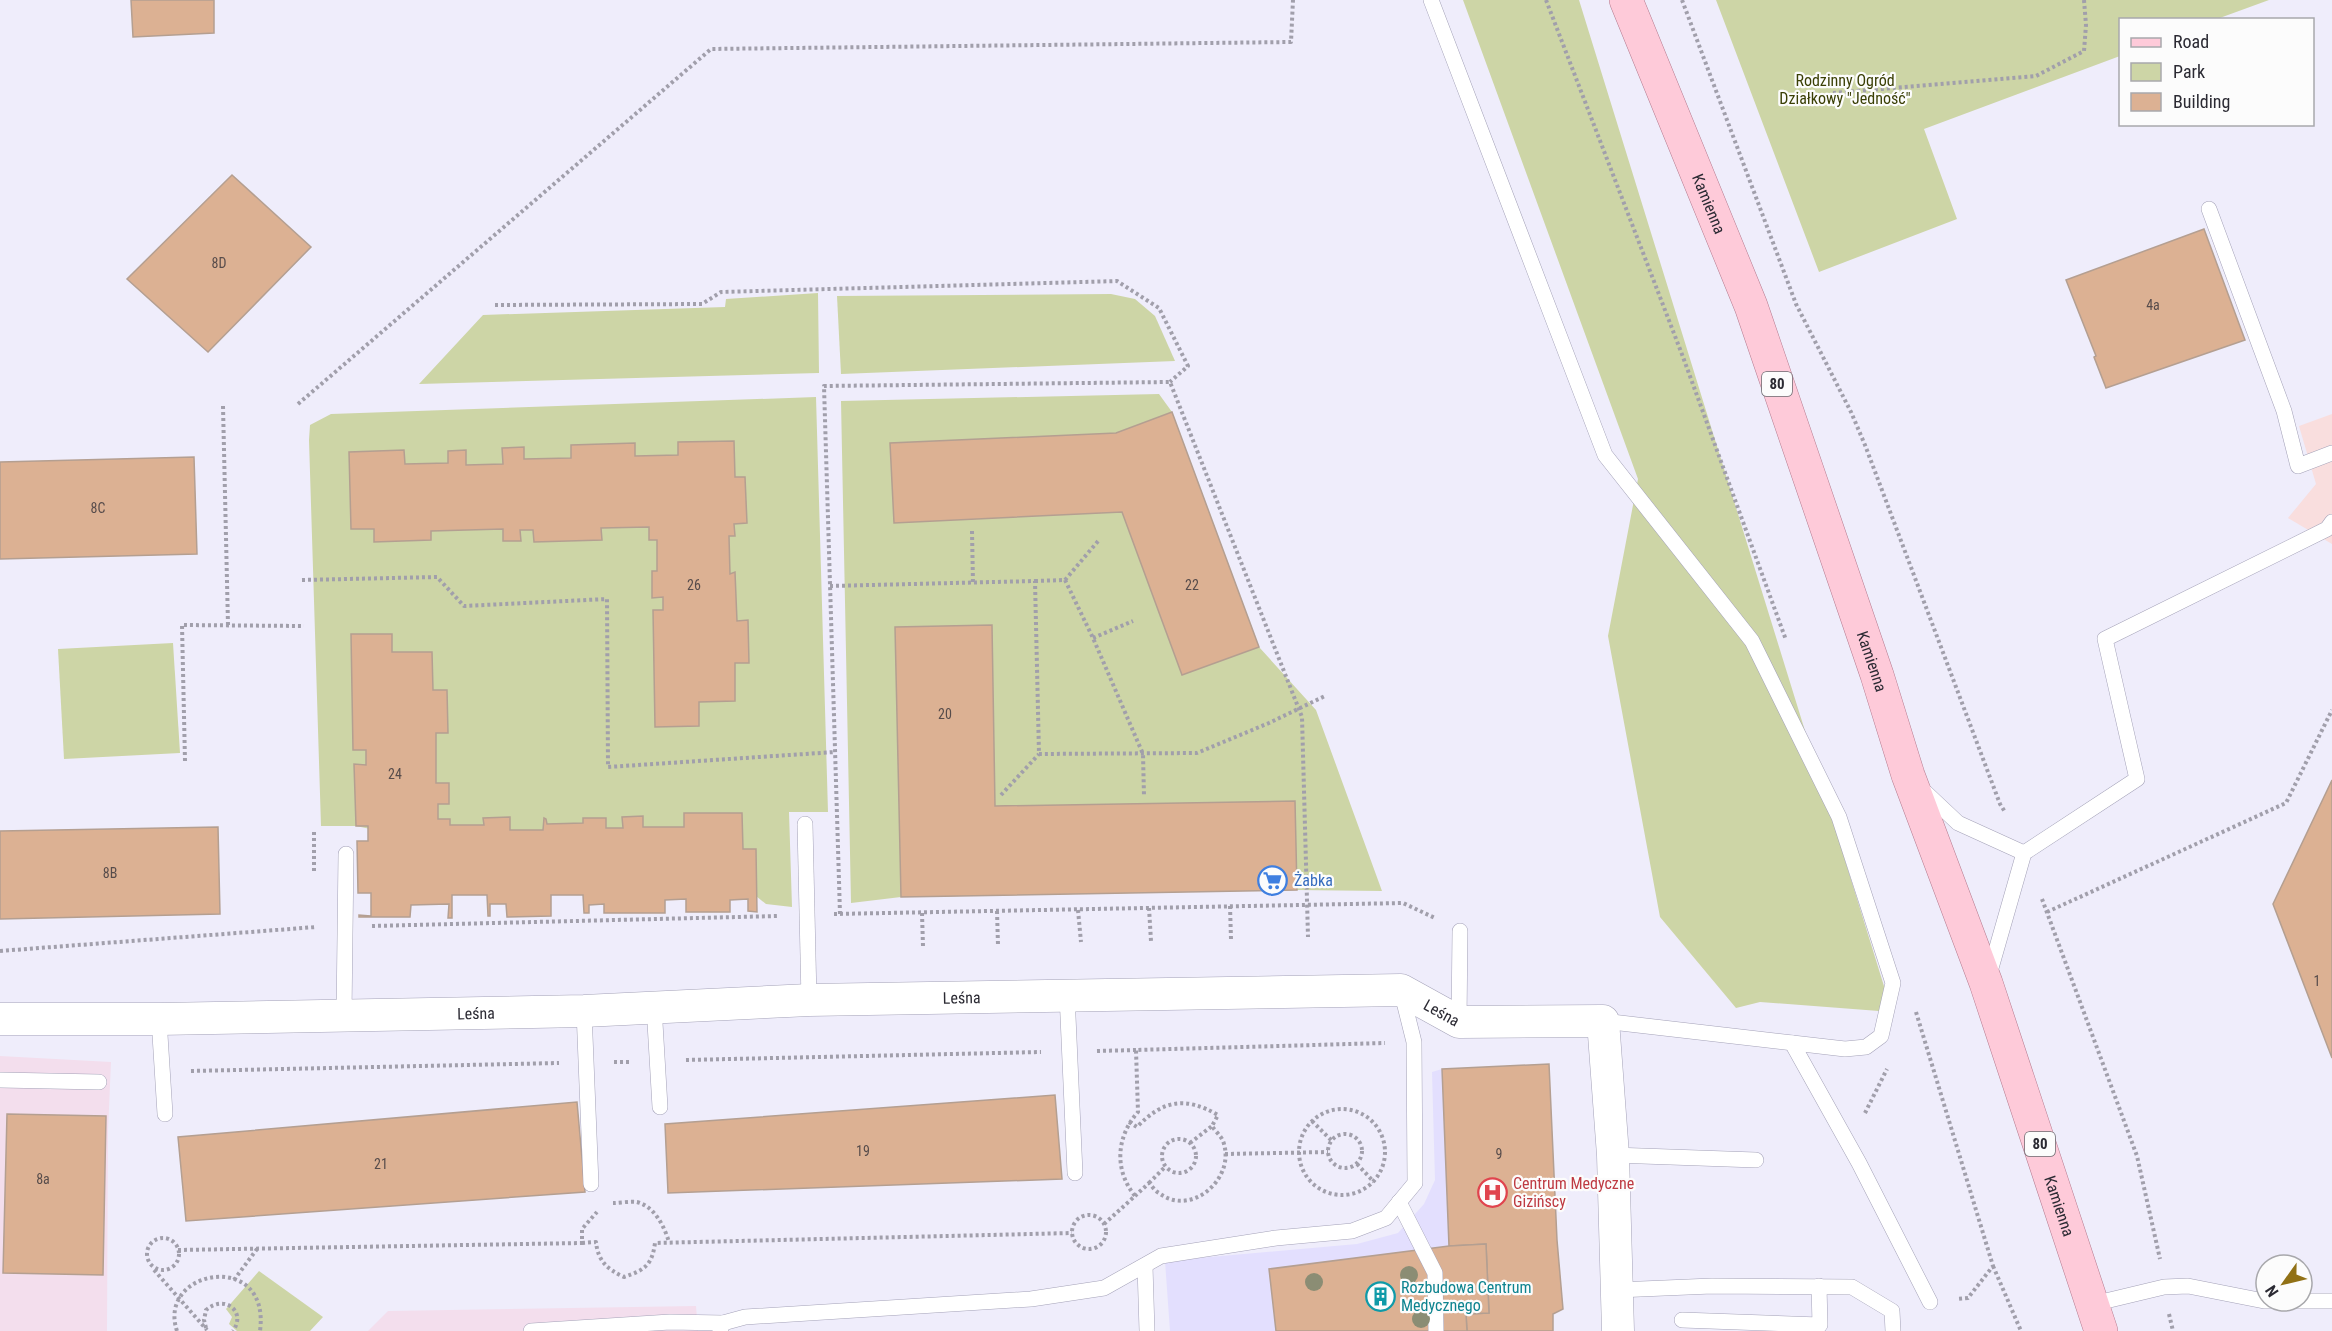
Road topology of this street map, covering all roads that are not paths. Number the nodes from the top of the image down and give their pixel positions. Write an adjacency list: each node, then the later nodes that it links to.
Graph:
1 (1431, 0): 22 (lane)
2 (1626, 0): 6 (main road, Kamienna / 80)
3 (2209, 209): 4 (lane)
4 (2332, 453)
5 (2332, 522): 8 (lane)
6 (1908, 775): 8 (lane); 11 (main road, Kamienna / 80)
7 (805, 824): 14 (lane)
8 (2024, 853): 11 (lane)
9 (346, 854): 17 (lane)
10 (1460, 931): 21 (lane)
11 (1986, 983): 37 (main road, Kamienna / 80)
12 (1401, 990): 13 (street, Leśna); 21 (street, Leśna); 31 (lane)
13 (1067, 994): 14 (street, Leśna); 29 (lane)
14 (809, 1000): 15 (street, Leśna)
15 (654, 1006): 16 (street, Leśna); 25 (lane)
16 (584, 1011): 17 (street, Leśna); 30 (lane)
17 (344, 1016): 19 (street, Leśna)
18 (0, 1019): 19 (street, Leśna)
19 (159, 1019): 26 (lane)
20 (1603, 1021): 21 (street, Leśna); 22 (lane); 27 (street)
21 (1459, 1022)
22 (1792, 1043): 36 (lane)
23 (0, 1080): 24 (lane)
24 (99, 1082)
25 (660, 1107)
26 (165, 1114)
27 (1613, 1155): 28 (lane); 34 (street)
28 (1756, 1160)
29 (1075, 1173)
30 (591, 1184)
31 (1399, 1202): 32 (lane); 43 (lane)
32 (1145, 1266): 40 (lane); 42 (lane)
33 (1819, 1286): 34 (lane); 38 (lane); 45 (lane)
34 (1617, 1290): 44 (street)
35 (2332, 1301): 37 (lane)
36 (1930, 1302)
37 (2097, 1318)
38 (1682, 1320)
39 (670, 1326): 40 (lane); 41 (lane)
40 (721, 1327)
41 (531, 1331)
42 (1147, 1331)
43 (1436, 1331)
44 (1618, 1331)
45 (1893, 1331)

